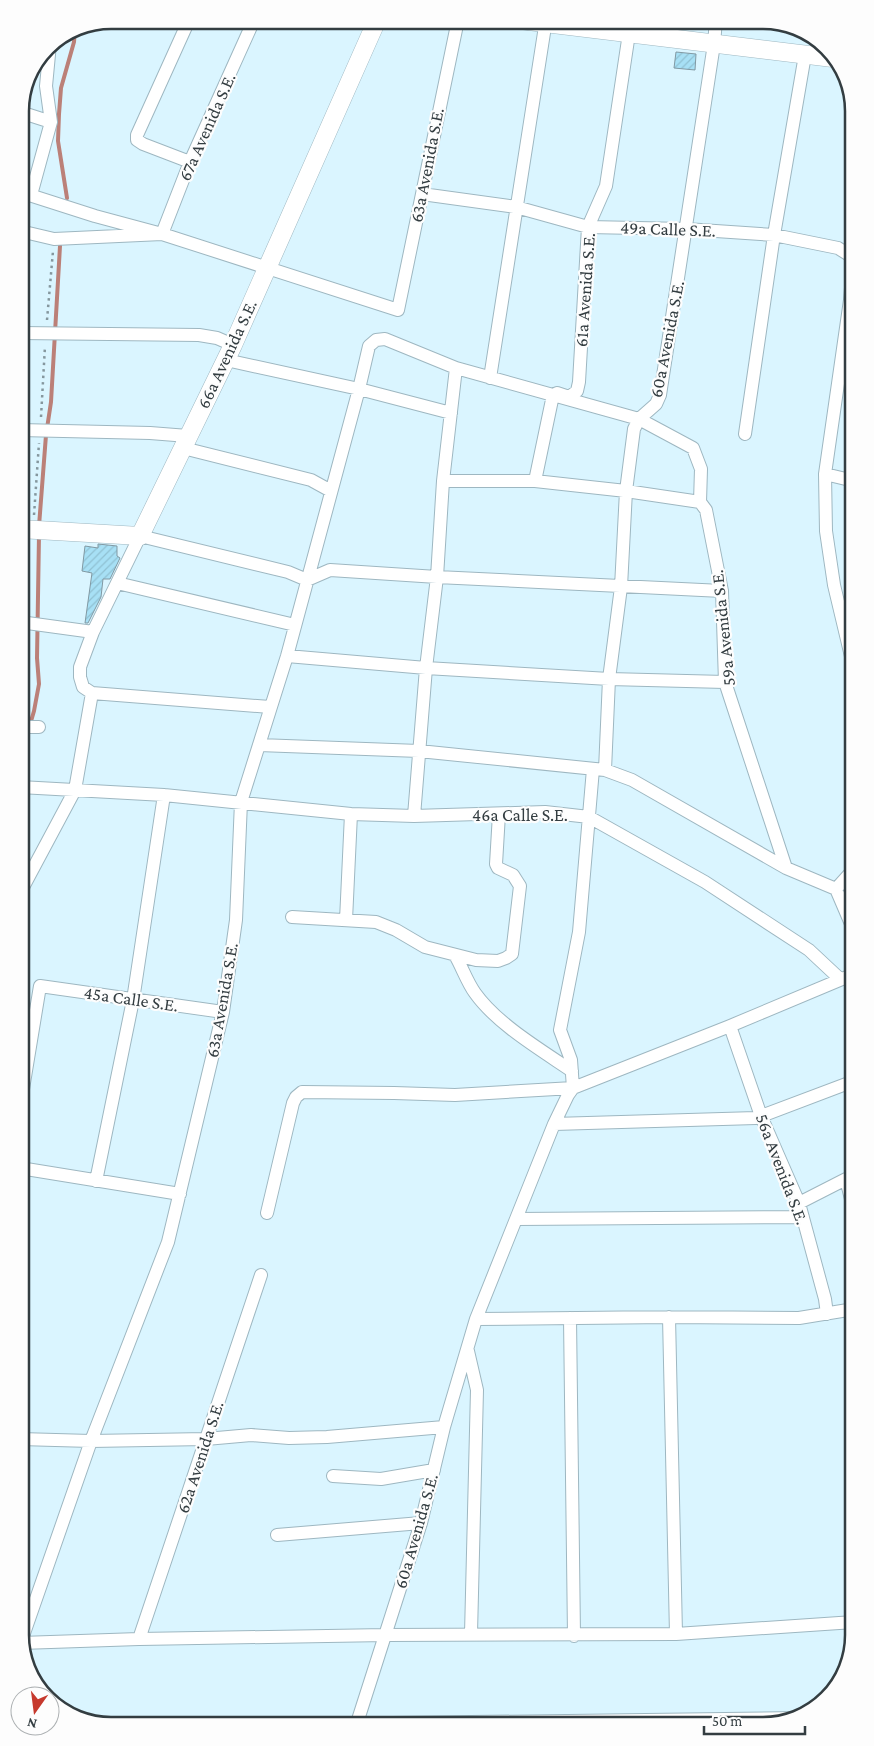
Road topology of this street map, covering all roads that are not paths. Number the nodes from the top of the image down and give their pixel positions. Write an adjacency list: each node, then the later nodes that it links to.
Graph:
1 (185, 29): 15 (street)
2 (250, 29): 15 (street, 67a Avenida S.E.)
3 (373, 29): 26 (street, 66a Avenida S.E.)
4 (456, 29): 17 (street, 63a Avenida S.E.)
5 (544, 29): 19 (street)
6 (630, 29): 20 (street, 61a Avenida S.E.)
7 (640, 29): 9 (street)
8 (715, 29): 9 (street, 60a Avenida S.E.)
9 (714, 44): 10 (street); 21 (street, 60a Avenida S.E.)
10 (805, 55): 11 (street); 24 (street)
11 (825, 57)
12 (49, 58): 14 (street)
13 (29, 115): 14 (street)
14 (51, 122): 16 (street)
15 (190, 162): 23 (street, 67a Avenida S.E.)
16 (29, 183)
17 (422, 194): 19 (street, 49a Calle S.E.); 26 (street, 63a Avenida S.E.)
18 (29, 195): 23 (street)
19 (516, 207): 20 (street, 49a Calle S.E.); 31 (street)
20 (588, 227): 21 (street, 49a Calle S.E.); 33 (street, 61a Avenida S.E.)
21 (686, 229): 24 (street, 49a Calle S.E.); 35 (street, 60a Avenida S.E.)
22 (29, 233): 23 (street)
23 (162, 234): 26 (street)
24 (774, 235): 25 (street, 49a Calle S.E.); 37 (street)
25 (845, 252)
26 (267, 268): 29 (street, 66a Avenida S.E.)
27 (29, 333): 29 (street)
28 (845, 335): 39 (street)
29 (229, 352): 32 (street); 38 (street, 66a Avenida S.E.)
30 (456, 368): 31 (street); 32 (street); 34 (street)
31 (490, 378): 33 (street)
32 (359, 390): 34 (street); 43 (street)
33 (553, 395): 35 (street); 42 (street)
34 (451, 413): 41 (street)
35 (639, 419): 44 (street, 60a Avenida S.E.); 45 (street)
36 (29, 430): 38 (street)
37 (745, 434)
38 (185, 442): 43 (street); 47 (street, 66a Avenida S.E.)
39 (825, 474): 40 (street); 55 (street)
40 (845, 479)
41 (443, 481): 42 (street); 48 (street)
42 (535, 481): 44 (street)
43 (331, 491): 49 (street)
44 (626, 492): 45 (street); 51 (street, 60a Avenida S.E.)
45 (700, 502): 52 (street, 59a Avenida S.E.)
46 (29, 529): 47 (street)
47 (140, 536): 49 (street); 50 (street, 66a Avenida S.E.)
48 (438, 577): 49 (street); 51 (street); 58 (street)
49 (307, 580): 54 (street)
50 (117, 583): 54 (street); 56 (street, 66a Avenida S.E.)
51 (621, 587): 52 (street); 59 (street, 60a Avenida S.E.)
52 (722, 591): 60 (street, 59a Avenida S.E.)
53 (29, 623): 56 (street)
54 (295, 625): 57 (street)
55 (845, 631)
56 (92, 632): 61 (street, 66a Avenida S.E.)
57 (287, 656): 58 (street); 62 (street)
58 (426, 668): 59 (street); 66 (street)
59 (609, 680): 60 (street); 67 (street, 60a Avenida S.E.)
60 (725, 682): 76 (street, 59a Avenida S.E.)
61 (88, 690): 62 (street); 69 (street, 66a Avenida S.E.)
62 (270, 707): 65 (street)
63 (29, 727): 64 (street)
64 (39, 727)
65 (259, 745): 66 (street); 71 (street, 63a Avenida S.E.)
66 (419, 751): 67 (street); 74 (street)
67 (599, 770): 75 (street, 60a Avenida S.E.); 76 (street)
68 (29, 787): 69 (street, 46a Calle S.E.)
69 (75, 790): 70 (street, 46a Calle S.E.); 77 (street)
70 (164, 795): 71 (street, 46a Calle S.E.); 86 (street)
71 (241, 802): 72 (street, 46a Calle S.E.); 87 (street, 63a Avenida S.E.)
72 (351, 814): 74 (street, 46a Calle S.E.); 82 (street)
73 (500, 814): 74 (street, 46a Calle S.E.); 75 (street, 46a Calle S.E.); 83 (street)
74 (414, 816)
75 (590, 817): 85 (street, 46a Calle S.E.); 90 (street, 60a Avenida S.E.)
76 (786, 868): 79 (street)
77 (29, 876)
78 (845, 879): 79 (street)
79 (836, 889): 80 (street)
80 (845, 910)
81 (292, 917): 82 (street)
82 (346, 920): 83 (street)
83 (455, 955): 90 (street)
84 (845, 977): 85 (street)
85 (840, 979): 88 (street)
86 (133, 1000): 87 (street, 45a Calle S.E.); 89 (street, 45a Calle S.E.); 97 (street)
87 (223, 1012): 98 (street, 63a Avenida S.E.)
88 (730, 1026): 92 (street); 93 (street, 56a Avenida S.E.)
89 (29, 1053)
90 (572, 1071): 92 (street, 60a Avenida S.E.)
91 (845, 1084): 93 (street)
92 (573, 1088): 94 (street, 60a Avenida S.E.); 100 (street)
93 (761, 1116): 94 (street); 99 (street, 56a Avenida S.E.)
94 (554, 1124): 102 (street, 60a Avenida S.E.)
95 (29, 1170): 97 (street)
96 (845, 1180): 99 (street)
97 (96, 1181): 98 (street)
98 (180, 1194): 113 (street, 63a Avenida S.E.)
99 (799, 1203): 101 (street, 56a Avenida S.E.)
100 (267, 1213)
101 (803, 1217): 102 (street); 105 (street, 56a Avenida S.E.)
102 (516, 1219): 108 (street, 60a Avenida S.E.)
103 (261, 1275): 112 (street, 62a Avenida S.E.)
104 (845, 1311): 105 (street)
105 (827, 1314): 106 (street)
106 (668, 1317): 107 (street); 121 (street)
107 (570, 1318): 108 (street); 123 (street)
108 (476, 1319): 109 (street, 60a Avenida S.E.)
109 (468, 1349): 110 (street, 60a Avenida S.E.); 120 (street)
110 (444, 1427): 112 (street); 114 (street, 60a Avenida S.E.)
111 (29, 1439): 113 (street)
112 (206, 1439): 113 (street); 124 (street, 62a Avenida S.E.)
113 (91, 1442): 118 (street, 63a Avenida S.E.)
114 (434, 1470): 115 (street); 116 (street, 60a Avenida S.E.)
115 (334, 1476)
116 (421, 1523): 117 (street); 122 (street, 60a Avenida S.E.)
117 (277, 1534)
118 (29, 1620)
119 (845, 1623): 121 (street)
120 (471, 1634): 122 (street); 123 (street)
121 (676, 1634): 123 (street)
122 (386, 1635): 124 (street); 126 (street, 60a Avenida S.E.)
123 (574, 1636)
124 (139, 1639): 125 (street)
125 (29, 1643)
126 (359, 1717)

